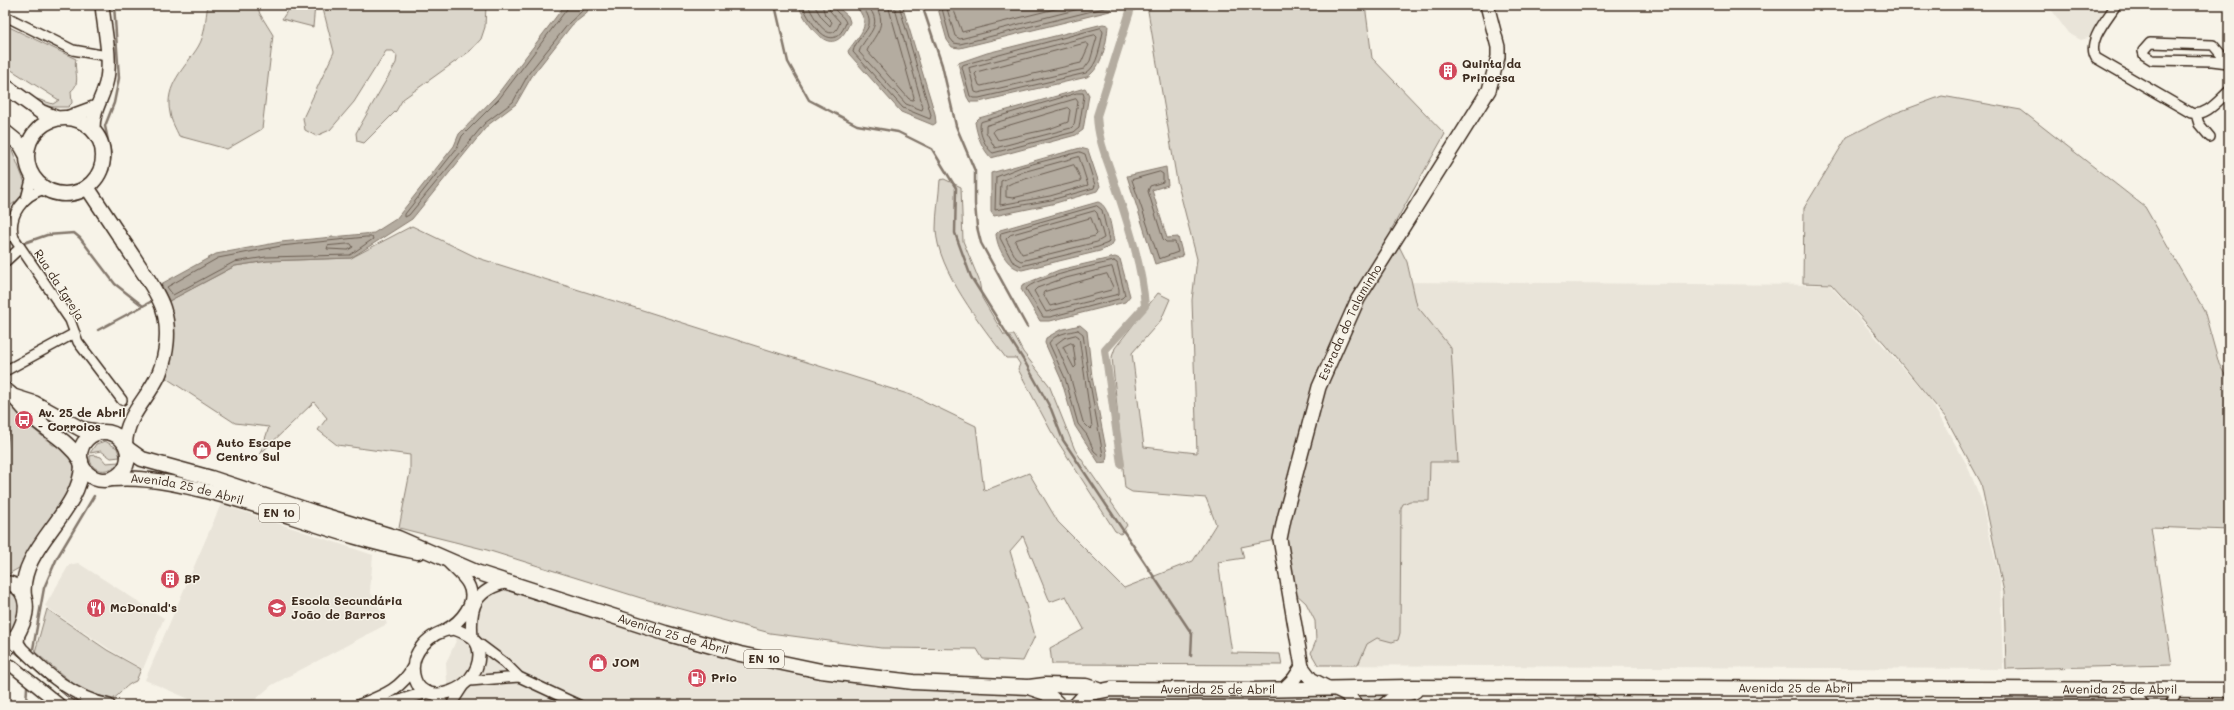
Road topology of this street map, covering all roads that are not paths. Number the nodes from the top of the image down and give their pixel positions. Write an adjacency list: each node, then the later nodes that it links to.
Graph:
1 (102, 5): 5 (main road)
2 (1487, 5): 44 (main road, Estrada do Talaminho)
3 (2116, 5): 10 (street)
4 (5, 16): 5 (street)
5 (107, 56): 9 (main road)
6 (2229, 64): 6 (street)
7 (5, 86): 11 (main road)
8 (2229, 91): 10 (street)
9 (96, 107): 11 (main road); 12 (main road)
10 (2196, 114): 14 (street)
11 (63, 118): 12 (main road); 15 (main road)
12 (93, 129): 17 (main road)
13 (5, 132): 15 (main road)
14 (2210, 137)
15 (26, 154): 16 (main road)
16 (32, 176): 18 (main road); 19 (street, Rua da Igreja)
17 (87, 187): 18 (main road); 27 (main road)
18 (45, 189): 19 (street, Rua da Igreja)
19 (26, 199): 20 (street, Rua da Igreja)
20 (9, 220): 21 (street, Rua da Igreja)
21 (20, 248): 22 (street); 23 (street, Rua da Igreja)
22 (5, 262)
23 (75, 333): 24 (street); 26 (street, Rua da Igreja)
24 (6, 372)
25 (8, 391): 28 (main road); 30 (main road)
26 (122, 400)
27 (134, 412): 28 (main road); 29 (main road)
28 (103, 432): 29 (main road, EN 10); 30 (main road)
29 (127, 447): 31 (main road); 33 (main road, Avenida 25 de Abril / EN 10)
30 (81, 464): 31 (main road, EN 10); 32 (main road)
31 (110, 480): 32 (main road); 33 (main road, Avenida 25 de Abril / EN 10)
32 (70, 502): 34 (main road)
33 (444, 557): 36 (main road, Avenida 25 de Abril / EN 10); 38 (street)
34 (28, 566): 35 (main road); 37 (main road)
35 (5, 582): 37 (main road)
36 (508, 582): 40 (street); 47 (main road, Avenida 25 de Abril / EN 10)
37 (24, 596): 39 (main road)
38 (442, 631): 40 (street); 43 (street)
39 (19, 632): 41 (main road); 57 (street)
40 (474, 640): 45 (street); 46 (street)
41 (5, 651)
42 (5, 663): 56 (street)
43 (413, 667): 55 (street); 58 (street)
44 (1302, 667): 49 (main road); 50 (main road)
45 (519, 676): 46 (street); 62 (street)
46 (467, 682): 55 (street); 61 (street)
47 (1029, 687): 53 (main road, Avenida 25 de Abril / EN 10); 63 (main road, Avenida 25 de Abril / EN 10)
48 (1434, 688): 50 (main road, Avenida 25 de Abril / EN 10); 51 (main road, Avenida 25 de Abril / EN 10); 66 (main road, Avenida 25 de Abril / EN 10)
49 (1284, 689): 50 (main road, Avenida 25 de Abril / EN 10); 53 (main road, Avenida 25 de Abril / EN 10)
50 (1333, 689): 65 (main road)
51 (2132, 689): 52 (main road, Avenida 25 de Abril / EN 10); 67 (street)
52 (2178, 689): 54 (main road, Avenida 25 de Abril / EN 10); 68 (street)
53 (1098, 690): 64 (main road, Avenida 25 de Abril / EN 10)
54 (2229, 690)
55 (431, 693): 59 (street); 60 (street)
56 (60, 705)
57 (109, 705)
58 (360, 705)
59 (386, 705)
60 (445, 705)
61 (451, 705)
62 (579, 705)
63 (1059, 705)
64 (1076, 705)
65 (1355, 705)
66 (1385, 705)
67 (2144, 705)
68 (2170, 705)

